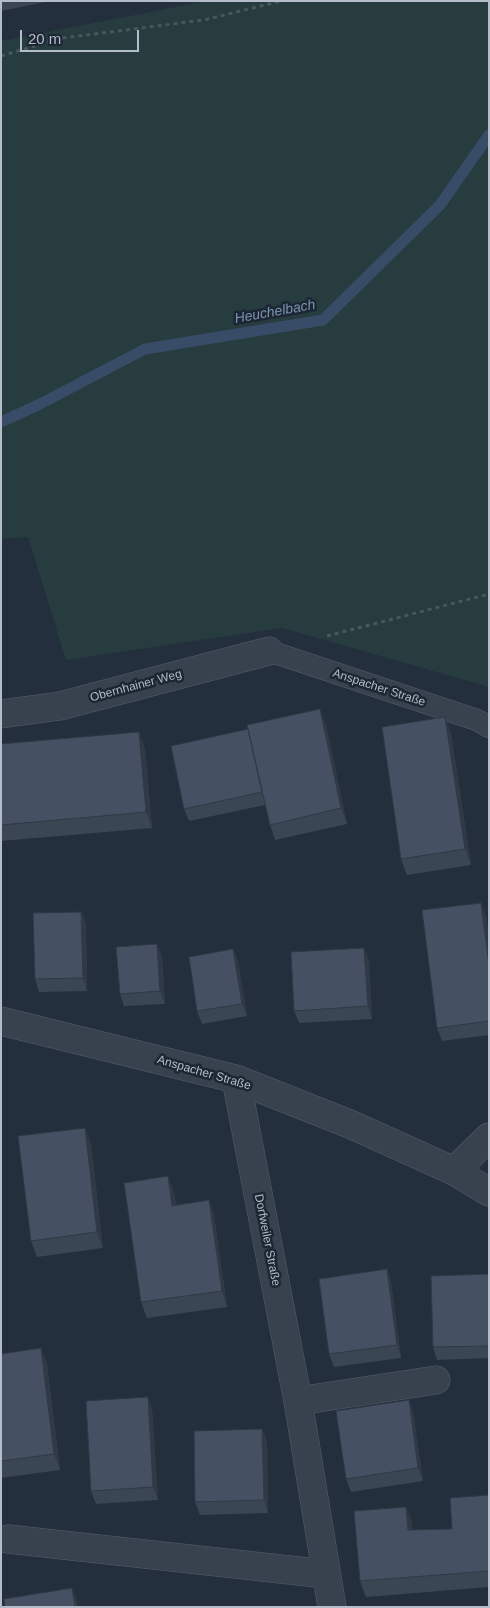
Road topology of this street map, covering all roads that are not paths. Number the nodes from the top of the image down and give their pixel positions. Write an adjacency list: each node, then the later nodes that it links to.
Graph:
1 (269, 651): 2 (street, Obernhainer Weg); 3 (lane, Anspacher Straße)
2 (1, 714)
3 (489, 727)
4 (1, 1021): 5 (street, Anspacher Straße)
5 (236, 1079): 7 (street, Anspacher Straße); 10 (street, Dorfweiler Straße)
6 (489, 1137): 7 (street)
7 (454, 1171): 8 (street, Anspacher Straße)
8 (489, 1192)
9 (436, 1380): 10 (street)
10 (298, 1401): 12 (street, Dorfweiler Straße)
11 (8, 1539): 12 (street)
12 (326, 1574): 13 (street, Dorfweiler Straße)
13 (332, 1607)

